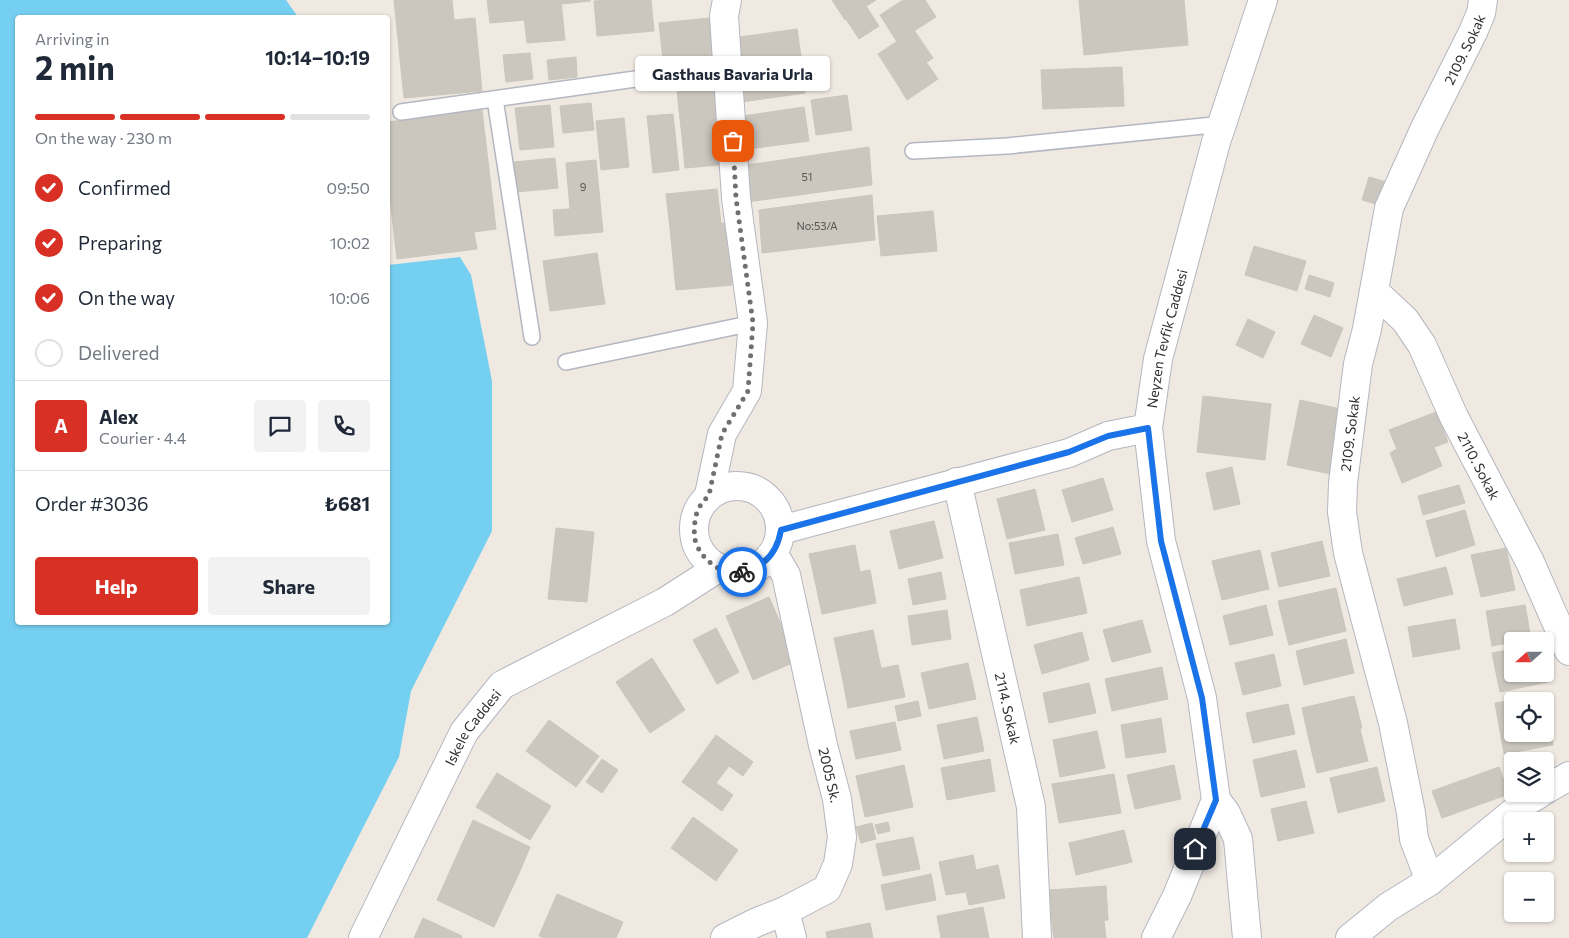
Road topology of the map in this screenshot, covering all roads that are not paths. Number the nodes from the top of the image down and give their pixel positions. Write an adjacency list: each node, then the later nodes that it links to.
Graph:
1 (727, 0): 4 (street)
2 (1264, 0): 7 (street, Neyzen Tevfik Caddesi)
3 (1483, 0): 9 (street, 2109. Sokak)
4 (728, 66): 5 (lane); 10 (street)
5 (495, 99): 6 (lane); 11 (lane)
6 (401, 112)
7 (1222, 124): 8 (lane); 13 (street, Neyzen Tevfik Caddesi)
8 (913, 151)
9 (1374, 292): 18 (street, 2110. Sokak); 23 (street, 2109. Sokak)
10 (753, 323): 12 (lane); 15 (street)
11 (532, 336)
12 (566, 362)
13 (1148, 428): 14 (street); 21 (street, Neyzen Tevfik Caddesi)
14 (957, 482): 16 (street); 28 (street, 2114. Sokak)
15 (709, 495): 16 (street); 17 (street)
16 (777, 542): 17 (street); 24 (street, 2005 Sk.)
17 (718, 568): 25 (street, Iskele Caddesi)
18 (1569, 651)
19 (1569, 776): 20 (street)
20 (1554, 785)
21 (1216, 800): 29 (street, Neyzen Tevfik Caddesi); 30 (street)
22 (1525, 802): 23 (street)
23 (1430, 880): 31 (street)
24 (786, 911): 26 (street, 2005 Sk.); 27 (street)
25 (362, 938)
26 (725, 938)
27 (792, 938)
28 (1037, 938)
29 (1156, 938)
30 (1247, 938)
31 (1350, 938)

